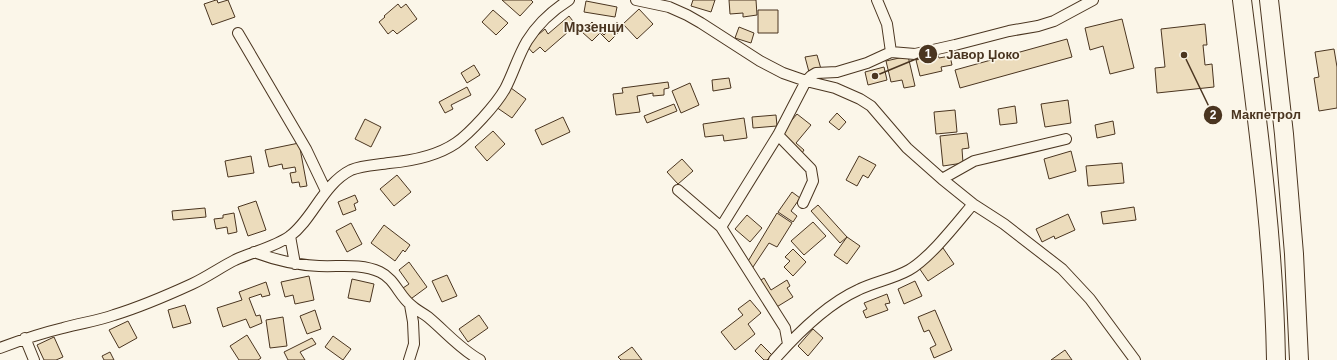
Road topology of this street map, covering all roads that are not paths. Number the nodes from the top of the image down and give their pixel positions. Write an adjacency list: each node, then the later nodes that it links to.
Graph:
1 (569, 0): 14 (street)
2 (636, 0): 9 (street)
3 (877, 0): 8 (street)
4 (1093, 0): 8 (street)
5 (1242, 0): 30 (highway)
6 (1269, 0): 31 (highway)
7 (238, 33): 14 (street)
8 (891, 52): 9 (street)
9 (806, 81): 10 (street); 12 (street)
10 (778, 135): 15 (street); 17 (street)
11 (1066, 140): 12 (street)
12 (942, 179): 16 (street)
13 (678, 190): 17 (street)
14 (326, 191): 18 (street)
15 (803, 203)
16 (973, 204): 23 (street); 29 (street)
17 (721, 227): 23 (street)
18 (290, 236): 19 (street); 20 (street)
19 (254, 252): 20 (street); 22 (street)
20 (295, 264): 21 (street)
21 (410, 305): 26 (street); 27 (street)
22 (25, 338): 24 (street); 25 (street)
23 (788, 344): 28 (street)
24 (0, 348)
25 (34, 360)
26 (408, 360)
27 (480, 360)
28 (774, 360)
29 (1135, 360)
30 (1276, 360)
31 (1299, 360)

